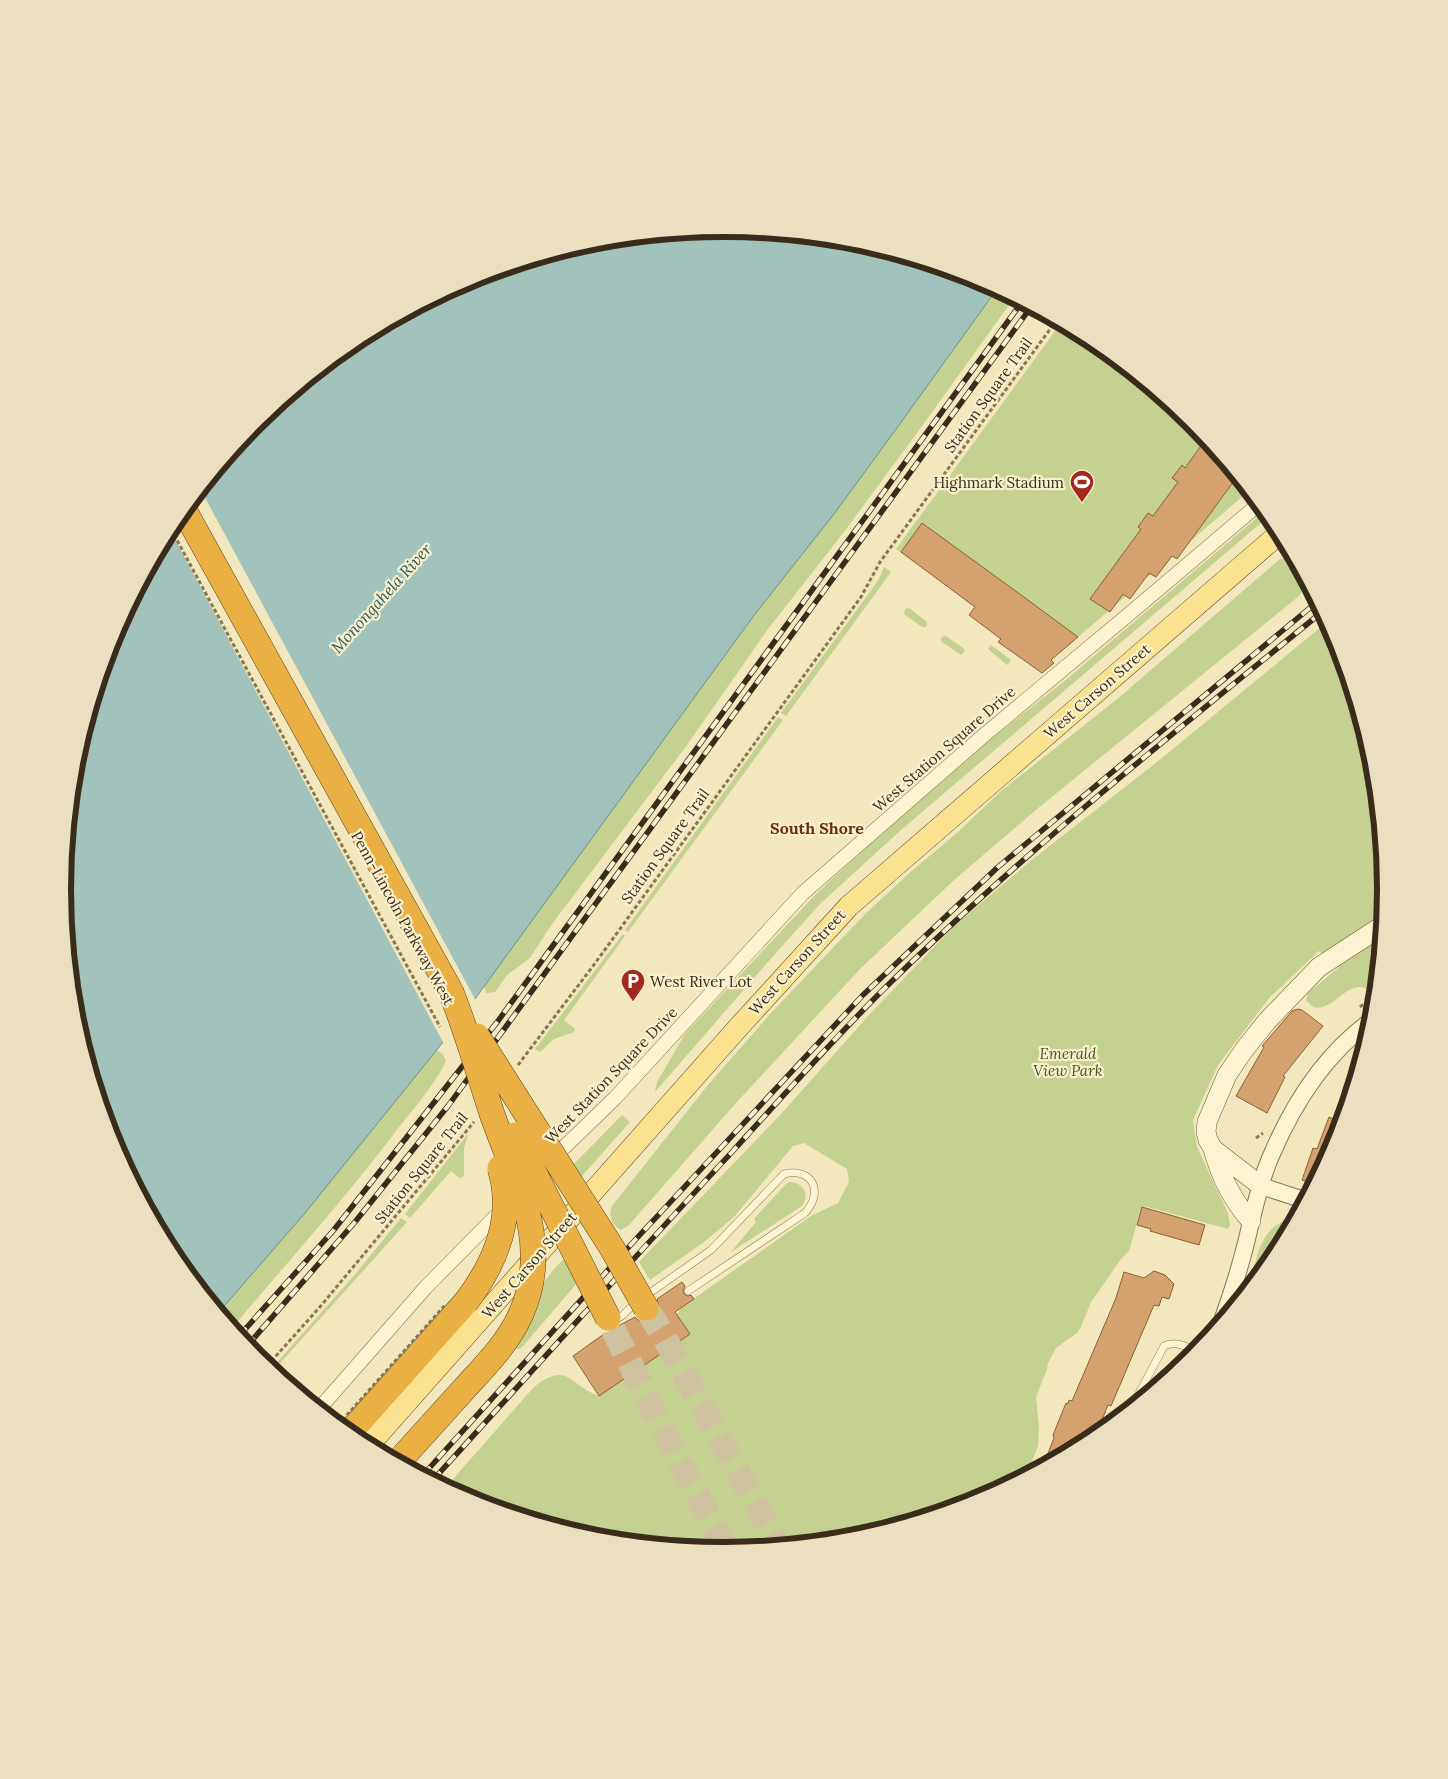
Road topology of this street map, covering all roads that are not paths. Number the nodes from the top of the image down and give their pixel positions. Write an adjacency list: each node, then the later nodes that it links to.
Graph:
1 (1254, 508): 17 (street, West Station Square Drive)
2 (185, 522): 5 (highway, Penn-Lincoln Parkway West)
3 (1274, 538): 19 (main road, West Carson Street)
4 (1375, 931): 7 (main road)
5 (446, 990): 13 (highway, Penn-Lincoln Parkway West, bridge); 14 (highway, Penn-Lincoln Parkway West, bridge); 18 (highway, bridge); 20 (highway, bridge)
6 (1362, 1027): 8 (street)
7 (1213, 1149): 8 (main road); 10 (main road)
8 (1261, 1186): 9 (street); 10 (street)
9 (1298, 1198)
10 (1251, 1221): 12 (street)
11 (688, 1291): 14 (lane)
12 (1228, 1304)
13 (646, 1308)
14 (610, 1324)
15 (1189, 1348): 16 (lane)
16 (1142, 1390)
17 (323, 1404)
18 (354, 1427)
19 (374, 1440)
20 (402, 1457)

